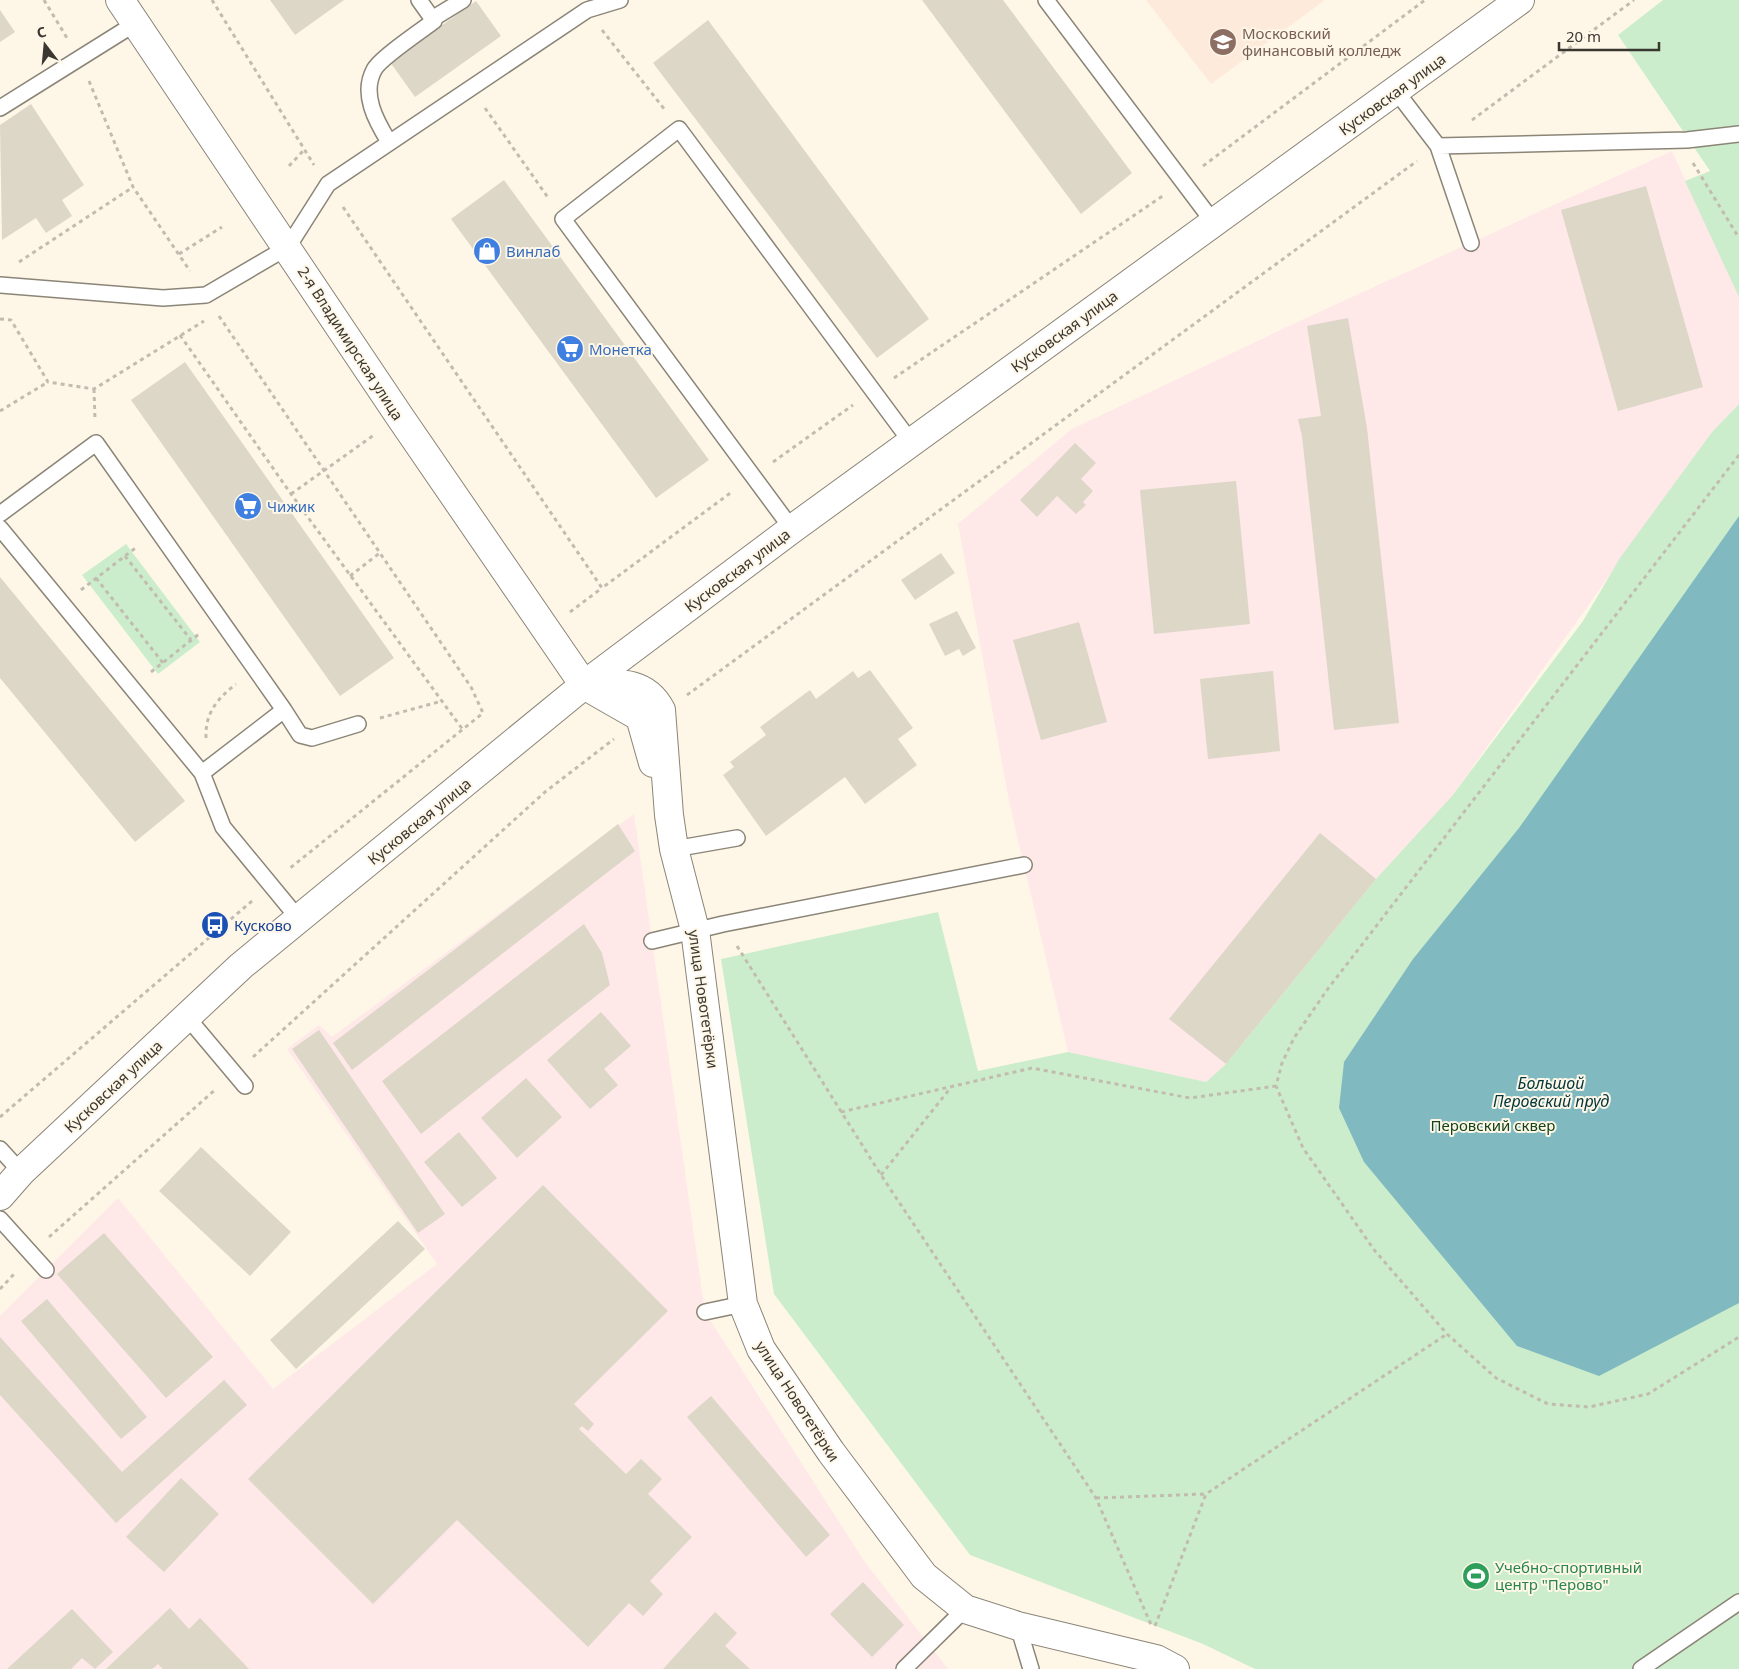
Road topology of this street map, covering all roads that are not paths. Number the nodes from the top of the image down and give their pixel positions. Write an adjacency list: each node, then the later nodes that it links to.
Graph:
1 (120, 0): 8 (street, 2-я Владимирская улица)
2 (419, 0): 7 (lane)
3 (463, 0): 7 (lane)
4 (620, 0): 12 (lane)
5 (1046, 0): 14 (lane)
6 (1520, 0): 9 (street, Кусковская улица)
7 (432, 19): 12 (lane)
8 (136, 23): 10 (lane); 16 (street, 2-я Владимирская улица)
9 (1396, 91): 13 (lane); 14 (street, Кусковская улица)
10 (0, 108)
11 (1739, 134): 13 (lane)
12 (389, 142): 16 (lane)
13 (1438, 146): 15 (lane)
14 (1214, 223): 18 (street, Кусковская улица)
15 (1472, 243)
16 (288, 247): 17 (lane); 22 (street, 2-я Владимирская улица)
17 (6, 285)
18 (911, 442): 21 (street, Кусковская улица); 21 (lane)
19 (0, 514): 23 (lane)
20 (0, 528): 25 (lane)
21 (792, 529): 22 (street, Кусковская улица)
22 (584, 685): 27 (street, улица Новотетёрки); 29 (street, Кусковская улица)
23 (284, 710): 24 (lane); 25 (lane)
24 (358, 724)
25 (204, 771): 29 (lane)
26 (737, 838): 27 (lane)
27 (674, 849): 30 (street, улица Новотетёрки)
28 (1024, 865): 30 (lane)
29 (298, 918): 32 (street, Кусковская улица)
30 (695, 930): 31 (lane); 39 (street, улица Новотетёрки)
31 (652, 941)
32 (187, 1017): 33 (lane); 35 (street, Кусковская улица)
33 (245, 1086)
34 (0, 1149): 35 (lane)
35 (21, 1172): 36 (street, Кусковская улица)
36 (0, 1196)
37 (0, 1218): 38 (lane)
38 (46, 1270)
39 (743, 1304): 40 (lane); 42 (street, улица Новотетёрки)
40 (705, 1312)
41 (1739, 1602): 47 (lane)
42 (965, 1609): 43 (street, улица Новотетёрки); 44 (lane)
43 (1018, 1626): 45 (lane); 46 (street, улица Новотетёрки)
44 (904, 1669)
45 (1031, 1669)
46 (1175, 1669)
47 (1641, 1669)

